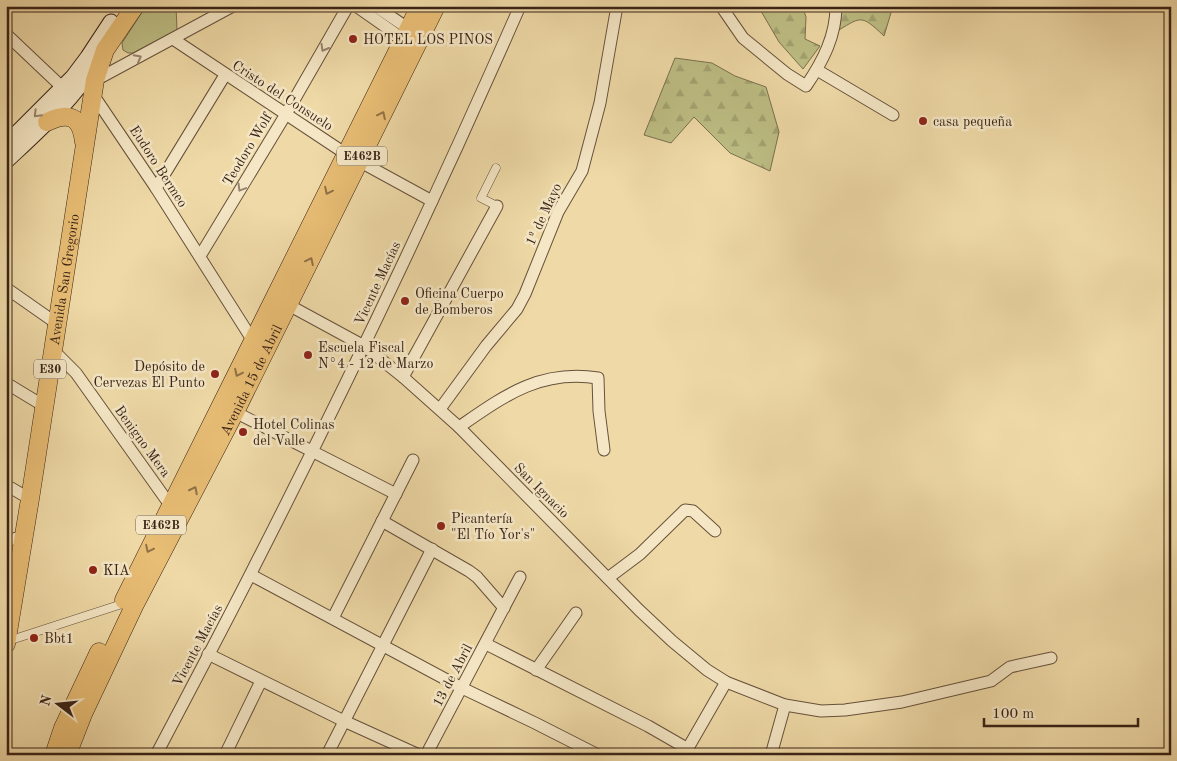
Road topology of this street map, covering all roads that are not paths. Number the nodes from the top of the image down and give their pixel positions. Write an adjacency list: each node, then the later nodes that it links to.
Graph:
1 (233, 6): 15 (street)
2 (348, 6): 20 (street, Teodoro Wolf, one-way to 20)
3 (356, 6): 14 (street)
4 (375, 6): 14 (street)
5 (420, 6): 14 (main road, Avenida 15 de Abril / E462B)
6 (436, 6): 25 (main road, Avenida 15 de Abril / E462B, one-way to 6)
7 (520, 6): 29 (street, Vicente Macías)
8 (617, 6): 41 (street, 1º de Mayo)
9 (722, 6): 17 (street)
10 (836, 6): 17 (street)
11 (129, 7): 12 (main road, E30); 16 (main road, E30)
12 (111, 22): 16 (main road, E30); 19 (main road)
13 (6, 34): 19 (street, Eudoro Bermeo)
14 (406, 34): 25 (main road, Avenida 15 de Abril / E462B)
15 (173, 39): 18 (street, Cristo del Consuelo); 19 (street, one-way to 15)
16 (105, 50): 19 (main road, E30)
17 (817, 70): 21 (street)
18 (225, 74): 20 (street, Cristo del Consuelo); 28 (street)
19 (81, 84): 22 (main road); 23 (main road, one-way to 23); 24 (main road, Avenida San Gregorio / E30); 28 (street, Eudoro Bermeo)
20 (286, 114): 25 (street, Cristo del Consuelo); 31 (street, Teodoro Wolf, one-way to 31)
21 (893, 115)
22 (48, 122): 24 (main road); 26 (main road)
23 (6, 144)
24 (84, 145): 34 (main road, Avenida San Gregorio / E30)
25 (352, 158): 29 (street, Cristo del Consuelo); 33 (main road, Avenida 15 de Abril / E462B)
26 (6, 162)
27 (496, 168): 30 (street)
28 (156, 188): 31 (street, Eudoro Bermeo)
29 (432, 201): 35 (street, Vicente Macías)
30 (497, 206): 38 (street)
31 (200, 256): 37 (street, Eudoro Bermeo)
32 (6, 288): 34 (street)
33 (282, 301): 35 (street, San Ignacio); 37 (main road, Avenida 15 de Abril / E462B)
34 (56, 323): 36 (main road, Avenida San Gregorio / E30)
35 (364, 346): 38 (street, San Ignacio); 45 (street, Vicente Macías)
36 (52, 349): 40 (main road, Avenida San Gregorio / E30); 50 (street, Benigno Mera)
37 (258, 349): 42 (main road, Avenida 15 de Abril / E462B); 50 (main road, Avenida 15 de Abril / E462B, one-way to 50)
38 (403, 377): 41 (street, San Ignacio)
39 (6, 383): 40 (street)
40 (44, 406): 49 (main road, Avenida San Gregorio / E30)
41 (440, 409): 43 (street, San Ignacio)
42 (235, 412): 45 (street); 76 (main road, Avenida 15 de Abril / E462B, one-way to 42)
43 (459, 426): 44 (street); 58 (street, San Ignacio)
44 (604, 450)
45 (312, 451): 48 (street); 56 (street, Vicente Macías)
46 (412, 460): 48 (street)
47 (6, 486): 49 (street)
48 (396, 494): 51 (street)
49 (30, 499): 53 (main road, Avenida San Gregorio / E30)
50 (170, 505): 59 (main road, Avenida 15 de Abril / E462B, one-way to 59)
51 (382, 521): 55 (street); 62 (street)
52 (715, 531): 58 (street)
53 (24, 536): 54 (street); 63 (main road, Avenida San Gregorio / E30)
54 (6, 540)
55 (432, 549): 60 (street); 65 (street)
56 (251, 575): 62 (street); 66 (street, Vicente Macías)
57 (520, 577): 60 (street, 13 de Abril)
58 (608, 578): 70 (street, San Ignacio)
59 (122, 604): 63 (street); 75 (main road, Avenida 15 de Abril / E462B)
60 (504, 608): 64 (street, 13 de Abril)
61 (576, 614): 68 (street)
62 (333, 618): 65 (street)
63 (6, 642)
64 (486, 644): 68 (street); 71 (street, 13 de Abril)
65 (382, 645): 71 (street); 73 (street)
66 (208, 654): 69 (street); 77 (street, Vicente Macías)
67 (1051, 658): 72 (street, San Ignacio)
68 (536, 670): 74 (street)
69 (261, 681): 73 (street); 78 (street)
70 (726, 682): 72 (street, San Ignacio); 74 (street)
71 (462, 688): 81 (street, 13 de Abril); 82 (street)
72 (785, 705): 83 (street)
73 (344, 721): 79 (street); 80 (street)
74 (686, 752)
75 (54, 755)
76 (67, 755)
77 (156, 755)
78 (225, 755)
79 (327, 755)
80 (419, 755)
81 (426, 755)
82 (598, 755)
83 (771, 755)

